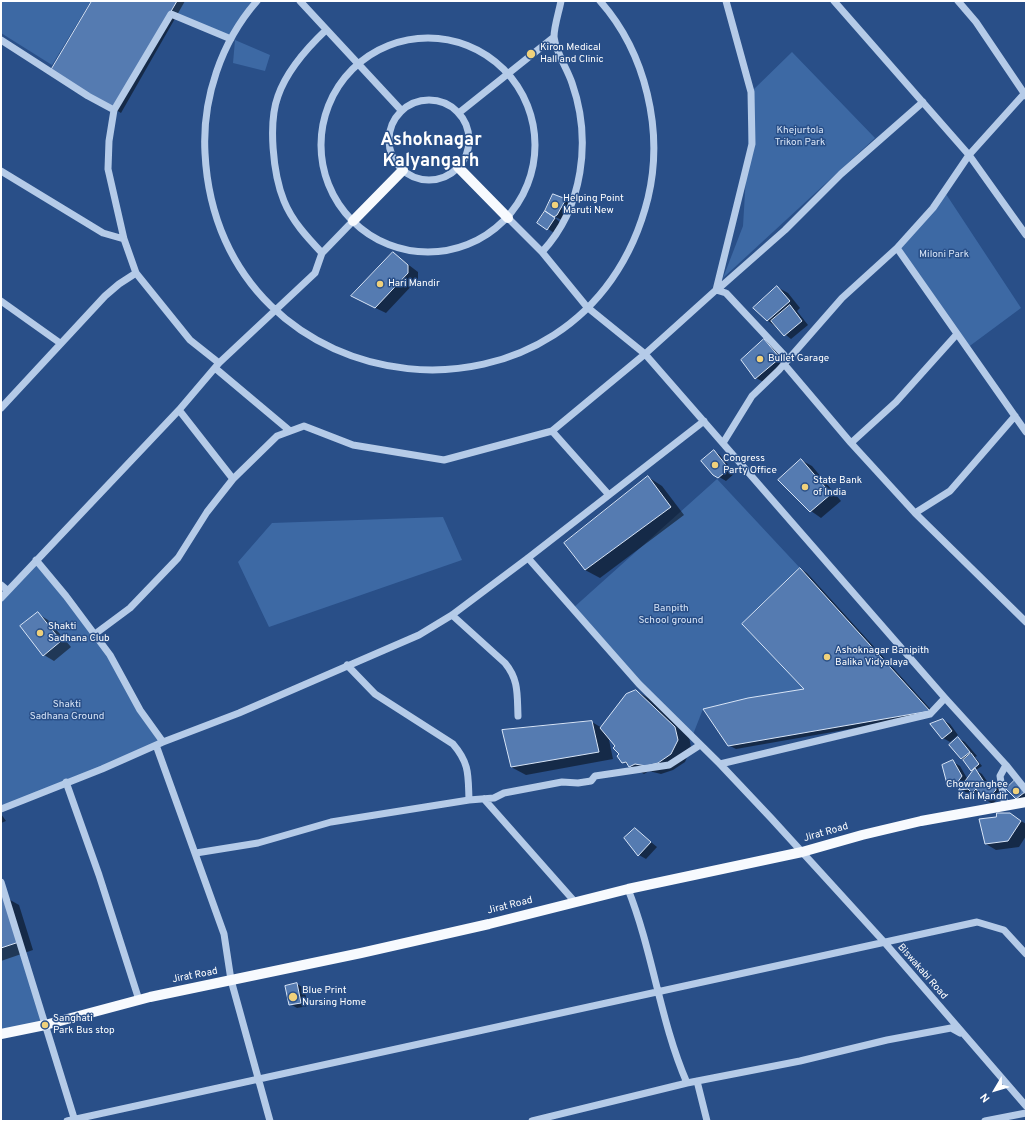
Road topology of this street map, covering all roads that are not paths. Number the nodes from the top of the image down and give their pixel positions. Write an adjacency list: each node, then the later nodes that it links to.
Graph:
1 (257, 1): 10 (street)
2 (300, 1): 8 (street)
3 (561, 1): 9 (street)
4 (600, 1): 33 (street)
5 (726, 1): 31 (street)
6 (834, 1): 15 (street)
7 (958, 1): 14 (street)
8 (326, 30): 12 (street); 28 (street)
9 (554, 37): 13 (street); 29 (street)
10 (231, 39): 16 (street); 34 (street)
11 (1, 40): 16 (street)
12 (358, 64): 13 (street); 17 (street); 24 (street)
13 (508, 74): 18 (street); 23 (street)
14 (1025, 96): 19 (street)
15 (923, 102): 19 (street); 31 (street)
16 (114, 110): 26 (street)
17 (401, 110): 18 (street); 21 (street)
18 (460, 112): 20 (street)
19 (969, 155): 25 (street); 27 (street)
20 (458, 167): 21 (street); 23 (main road)
21 (403, 170): 24 (main road)
22 (1, 171): 26 (street)
23 (508, 218): 24 (street); 29 (street)
24 (353, 220): 28 (street)
25 (1026, 235)
26 (124, 239): 30 (street)
27 (896, 248): 35 (street); 38 (street)
28 (322, 252): 34 (street)
29 (542, 252): 33 (street)
30 (136, 273): 36 (street); 39 (street)
31 (716, 290): 37 (street); 38 (street)
32 (1, 301): 36 (street)
33 (587, 307): 34 (street); 37 (street)
34 (276, 310): 39 (street)
35 (957, 334): 42 (street); 48 (street)
36 (60, 343): 40 (street)
37 (645, 354): 43 (street); 45 (street)
38 (784, 364): 47 (street); 48 (street)
39 (217, 366): 41 (street); 44 (street)
40 (1, 408)
41 (179, 410): 49 (street); 53 (street)
42 (1014, 416): 46 (street); 51 (street)
43 (704, 421): 47 (street); 50 (street)
44 (290, 431): 45 (street); 49 (street)
45 (552, 431): 50 (street)
46 (1026, 432)
47 (723, 443): 61 (street)
48 (851, 443): 51 (street)
49 (233, 479): 59 (street)
50 (609, 495): 52 (street)
51 (915, 513): 58 (street)
52 (528, 558): 57 (street); 65 (street, Biswakabi Road)
53 (36, 560): 55 (street); 59 (street)
54 (1, 584): 55 (street)
55 (7, 590): 56 (street)
56 (1, 598)
57 (452, 615): 60 (street); 62 (street)
58 (1026, 622)
59 (95, 634): 63 (street)
60 (347, 664): 63 (street); 71 (street)
61 (945, 698): 66 (street); 67 (street)
62 (518, 716)
63 (163, 742): 64 (street)
64 (156, 745): 68 (street); 76 (street)
65 (700, 745): 66 (street, Biswakabi Road); 70 (street)
66 (720, 764): 75 (street, Biswakabi Road)
67 (1006, 765): 69 (street); 73 (street)
68 (66, 782): 74 (street); 84 (street)
69 (1026, 790)
70 (484, 799): 71 (street); 79 (street)
71 (469, 800): 76 (street)
72 (1026, 802): 73 (main road, Jirat Road)
73 (1005, 806): 75 (main road, Jirat Road)
74 (1, 809)
75 (802, 852): 78 (main road, Jirat Road); 80 (street, Biswakabi Road)
76 (196, 853): 82 (street)
77 (1, 882): 85 (street)
78 (628, 889): 79 (main road, Jirat Road); 83 (street)
79 (575, 902): 82 (main road, Jirat Road)
80 (885, 943): 81 (street); 83 (street); 87 (street, Biswakabi Road)
81 (1026, 954)
82 (231, 980): 84 (main road, Jirat Road); 88 (street)
83 (658, 993): 88 (street); 90 (street)
84 (139, 1000): 85 (main road, Jirat Road)
85 (45, 1025): 86 (main road, Jirat Road); 93 (street)
86 (1, 1034)
87 (964, 1035): 89 (street); 91 (street, Biswakabi Road)
88 (259, 1079): 93 (street); 95 (street)
89 (697, 1081): 90 (street); 97 (street)
90 (687, 1083): 96 (street)
91 (1026, 1106)
92 (1026, 1113): 98 (street)
93 (75, 1120): 94 (street)
94 (67, 1121)
95 (270, 1121)
96 (532, 1121)
97 (707, 1121)
98 (985, 1121)

